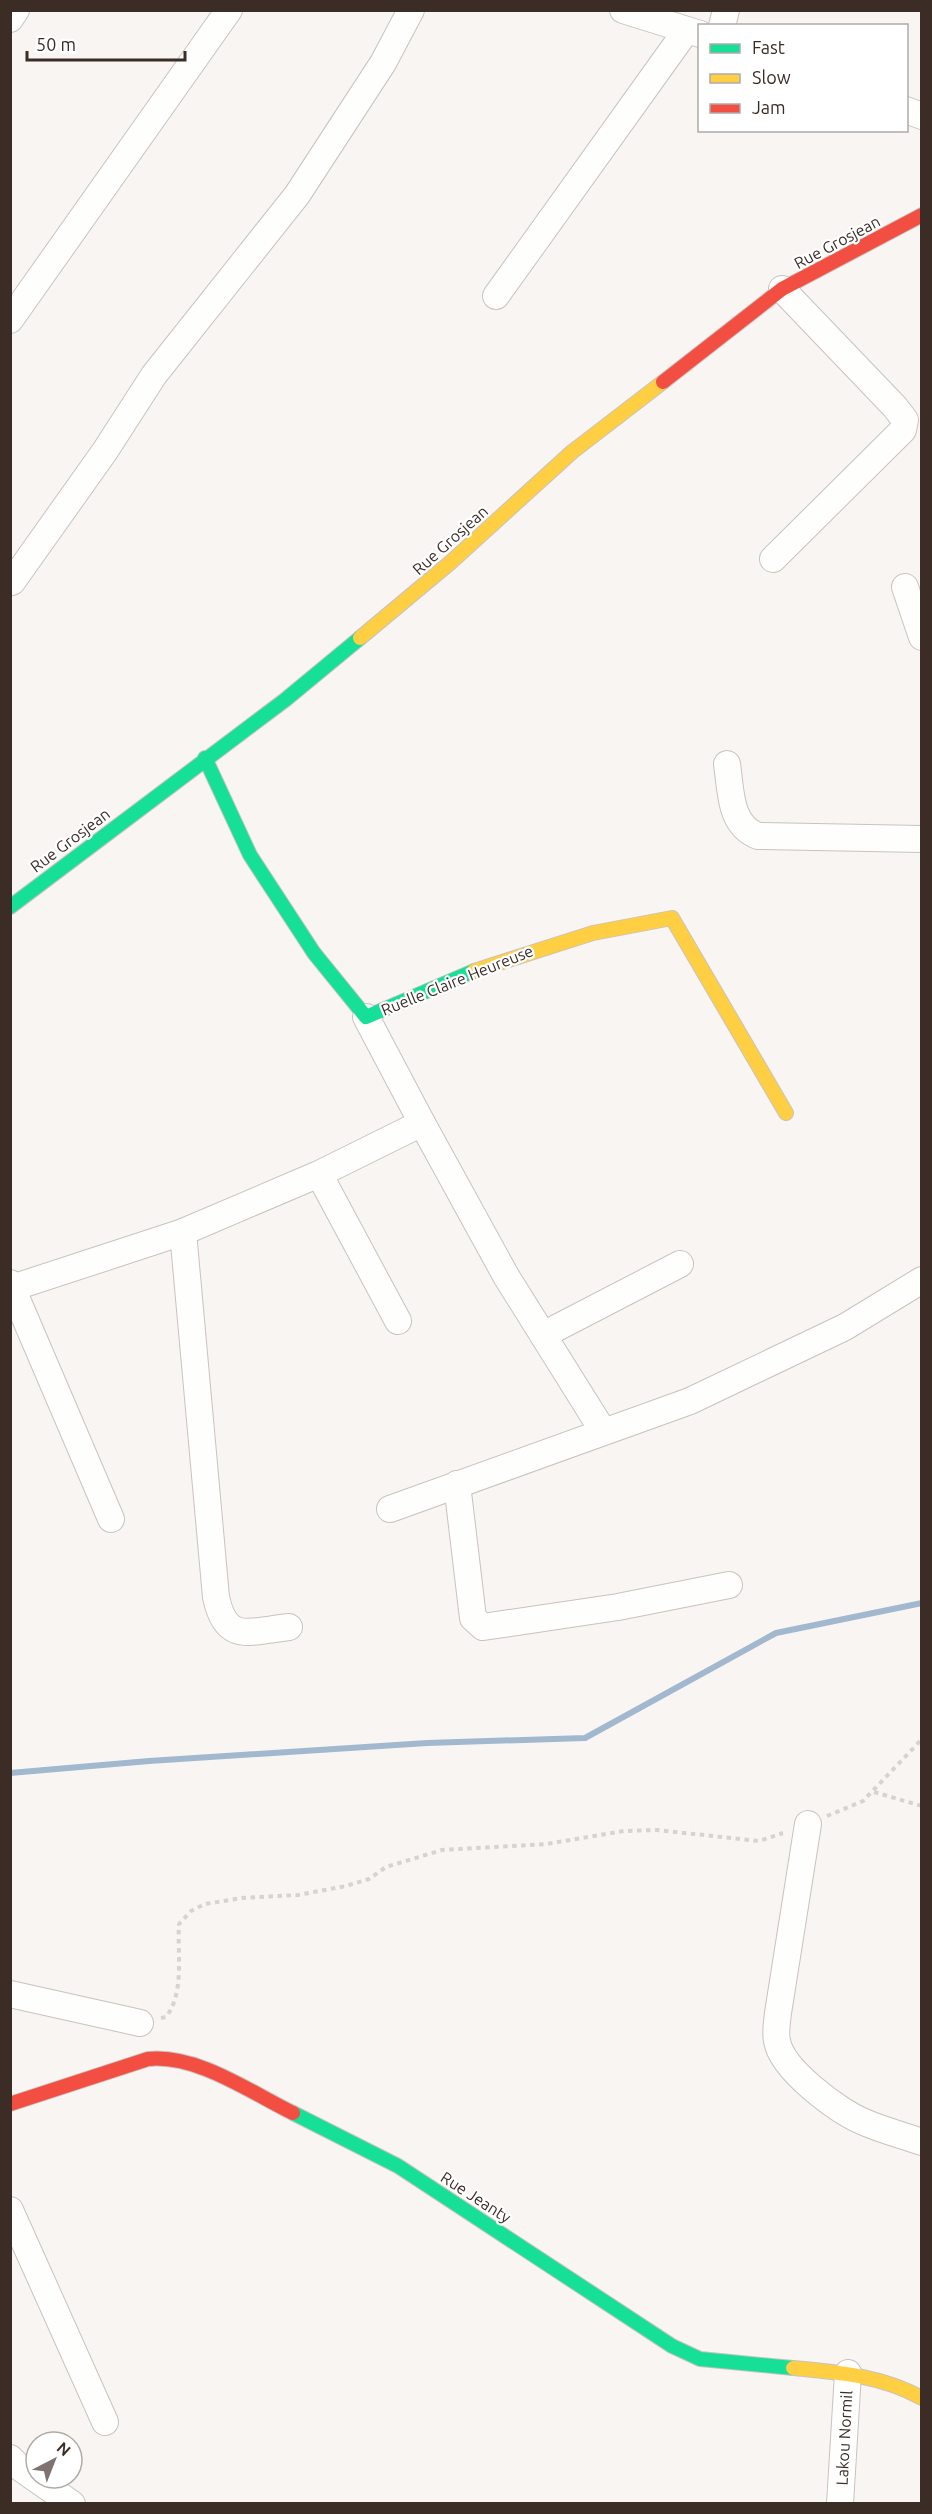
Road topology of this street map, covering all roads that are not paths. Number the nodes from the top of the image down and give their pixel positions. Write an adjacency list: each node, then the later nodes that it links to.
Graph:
1 (16, 10): 5 (street)
2 (230, 10): 10 (street)
3 (411, 10): 12 (street)
4 (623, 10): 6 (street)
5 (10, 19)
6 (693, 32): 9 (street)
7 (921, 215): 8 (street, Rue Grosjean)
8 (782, 289): 11 (street); 15 (street, Rue Grosjean)
9 (496, 296)
10 (10, 320)
11 (774, 559)
12 (12, 582)
13 (905, 587): 14 (street)
14 (921, 637)
15 (205, 758): 18 (street, Rue Grosjean); 19 (street, Ruelle Claire Heureuse)
16 (727, 764): 17 (street)
17 (921, 839)
18 (10, 906)
19 (366, 1017): 20 (street, Ruelle Claire Heureuse); 21 (street)
20 (786, 1113)
21 (422, 1124): 22 (street); 28 (street)
22 (319, 1174): 23 (street); 27 (street)
23 (183, 1232): 26 (street); 34 (street)
24 (680, 1264): 28 (street)
25 (921, 1280): 29 (street)
26 (11, 1286): 32 (street)
27 (398, 1321)
28 (543, 1335): 29 (street)
29 (603, 1431): 30 (street)
30 (457, 1484): 31 (street); 33 (street)
31 (390, 1509)
32 (111, 1519)
33 (729, 1585)
34 (289, 1627)
35 (807, 1824): 39 (street)
36 (10, 1994): 37 (street)
37 (141, 2023)
38 (10, 2104): 41 (street, Rue Jeanty)
39 (921, 2142)
40 (10, 2210): 43 (street)
41 (848, 2373): 42 (street, Rue Jeanty); 46 (street, Lakou Normil)
42 (921, 2398)
43 (105, 2421)
44 (10, 2458): 45 (street)
45 (72, 2504)
46 (840, 2504)

